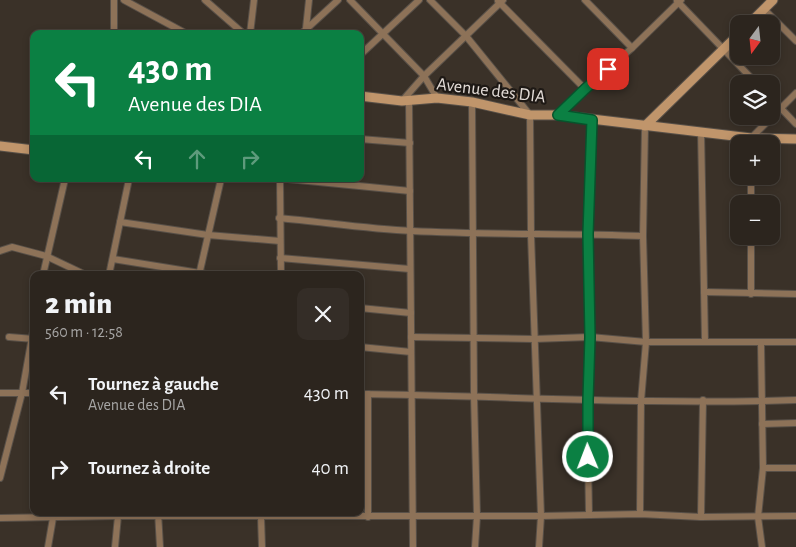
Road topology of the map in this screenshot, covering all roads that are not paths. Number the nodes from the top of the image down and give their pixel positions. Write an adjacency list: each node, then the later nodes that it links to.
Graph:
1 (114, 0): 17 (street)
2 (124, 0): 18 (street)
3 (205, 0): 19 (street)
4 (254, 0): 20 (street)
5 (309, 0): 16 (street)
6 (338, 0): 16 (street)
7 (350, 0): 21 (street)
8 (419, 0): 21 (street)
9 (430, 0): 22 (street)
10 (585, 0): 25 (street)
11 (773, 0): 14 (street)
12 (500, 1): 22 (street); 30 (street)
13 (678, 1): 25 (street); 26 (street)
14 (764, 9): 15 (street); 23 (street)
15 (758, 15)
16 (306, 28)
17 (114, 30)
18 (180, 30)
19 (239, 30)
20 (250, 30)
21 (383, 34): 27 (street); 29 (street)
22 (466, 36): 29 (street); 37 (street)
23 (796, 41)
24 (730, 42): 26 (street)
25 (632, 48): 30 (street)
26 (722, 50): 28 (street); 41 (street)
27 (364, 51)
28 (748, 75)
29 (424, 76): 33 (street); 34 (street)
30 (585, 89): 38 (street)
31 (796, 93): 36 (street)
32 (364, 96): 34 (street, Avenue des DIA)
33 (437, 98): 34 (street, Avenue des DIA); 35 (street, Avenue des DIA)
34 (406, 100): 48 (street)
35 (472, 102): 37 (street, Avenue des DIA); 60 (street)
36 (781, 107): 40 (street); 43 (street)
37 (530, 115): 38 (street, Avenue des DIA); 63 (street)
38 (558, 115): 39 (street, Avenue des DIA)
39 (592, 120): 41 (street, Avenue des DIA); 61 (street)
40 (796, 124)
41 (645, 126): 42 (street, Avenue des DIA); 64 (street)
42 (701, 131): 44 (street, Avenue des DIA); 78 (street)
43 (756, 135)
44 (730, 137)
45 (364, 139): 48 (street)
46 (796, 139): 47 (street, Avenue des DIA)
47 (780, 140)
48 (410, 143): 56 (street)
49 (0, 146): 50 (street)
50 (30, 150)
51 (64, 182): 68 (street)
52 (128, 182): 58 (street)
53 (220, 182): 62 (street)
54 (280, 182): 57 (street)
55 (340, 182): 56 (street)
56 (410, 191): 59 (street)
57 (280, 218): 59 (street); 65 (street)
58 (120, 222): 62 (street); 70 (street)
59 (410, 231): 60 (street); 71 (street)
60 (473, 232): 63 (street); 86 (street)
61 (588, 234): 63 (street); 64 (street); 85 (street)
62 (208, 235): 65 (street); 76 (street)
63 (531, 235): 88 (street)
64 (643, 236): 89 (street)
65 (280, 241): 69 (street)
66 (751, 245): 79 (street)
67 (0, 251): 68 (street)
68 (46, 256): 72 (street); 73 (street)
69 (280, 258): 71 (street); 77 (street)
70 (113, 259): 74 (street); 75 (street)
71 (410, 269): 82 (street)
72 (44, 271)
73 (78, 271)
74 (111, 271)
75 (178, 271)
76 (200, 271)
77 (281, 271)
78 (704, 292): 79 (street); 90 (street)
79 (751, 294): 80 (street)
80 (796, 294)
81 (364, 308): 82 (street)
82 (410, 313): 84 (street)
83 (9, 337): 87 (street)
84 (411, 337): 86 (street); 94 (street)
85 (590, 337): 88 (street); 89 (street); 104 (street)
86 (474, 338): 88 (street); 102 (street)
87 (30, 339)
88 (534, 339): 103 (street)
89 (646, 342): 90 (street); 105 (street)
90 (705, 342): 92 (street)
91 (796, 342): 92 (street)
92 (761, 343): 108 (street)
93 (364, 347): 94 (street)
94 (411, 352): 101 (street)
95 (30, 354): 97 (street)
96 (0, 393): 97 (street)
97 (22, 393): 98 (street); 113 (street)
98 (30, 393)
99 (364, 394): 100 (street)
100 (368, 394): 101 (street); 128 (street)
101 (412, 395): 102 (street); 123 (street)
102 (474, 396): 103 (street); 124 (street)
103 (538, 399): 104 (street); 125 (street)
104 (588, 400): 105 (street); 114 (street)
105 (641, 400): 106 (street); 115 (street)
106 (703, 400): 108 (street); 129 (street)
107 (796, 400): 108 (street)
108 (762, 401): 110 (street)
109 (796, 423): 110 (street)
110 (762, 424): 111 (street)
111 (763, 468): 112 (street); 130 (street)
112 (796, 468)
113 (0, 478)
114 (589, 514): 115 (street); 125 (street)
115 (640, 514): 129 (street)
116 (35, 516): 131 (street)
117 (53, 516): 132 (street)
118 (118, 516): 133 (street)
119 (158, 516): 134 (street)
120 (210, 516): 127 (street)
121 (294, 516): 127 (street)
122 (348, 516): 128 (street)
123 (412, 516): 124 (street); 128 (street); 136 (street)
124 (477, 516): 125 (street); 137 (street)
125 (542, 516): 138 (street)
126 (796, 516): 130 (street)
127 (261, 517): 135 (street)
128 (368, 517)
129 (701, 517): 130 (street)
130 (758, 517): 139 (street)
131 (0, 518)
132 (48, 547)
133 (115, 547)
134 (160, 547)
135 (262, 547)
136 (413, 547)
137 (475, 547)
138 (539, 547)
139 (762, 547)

